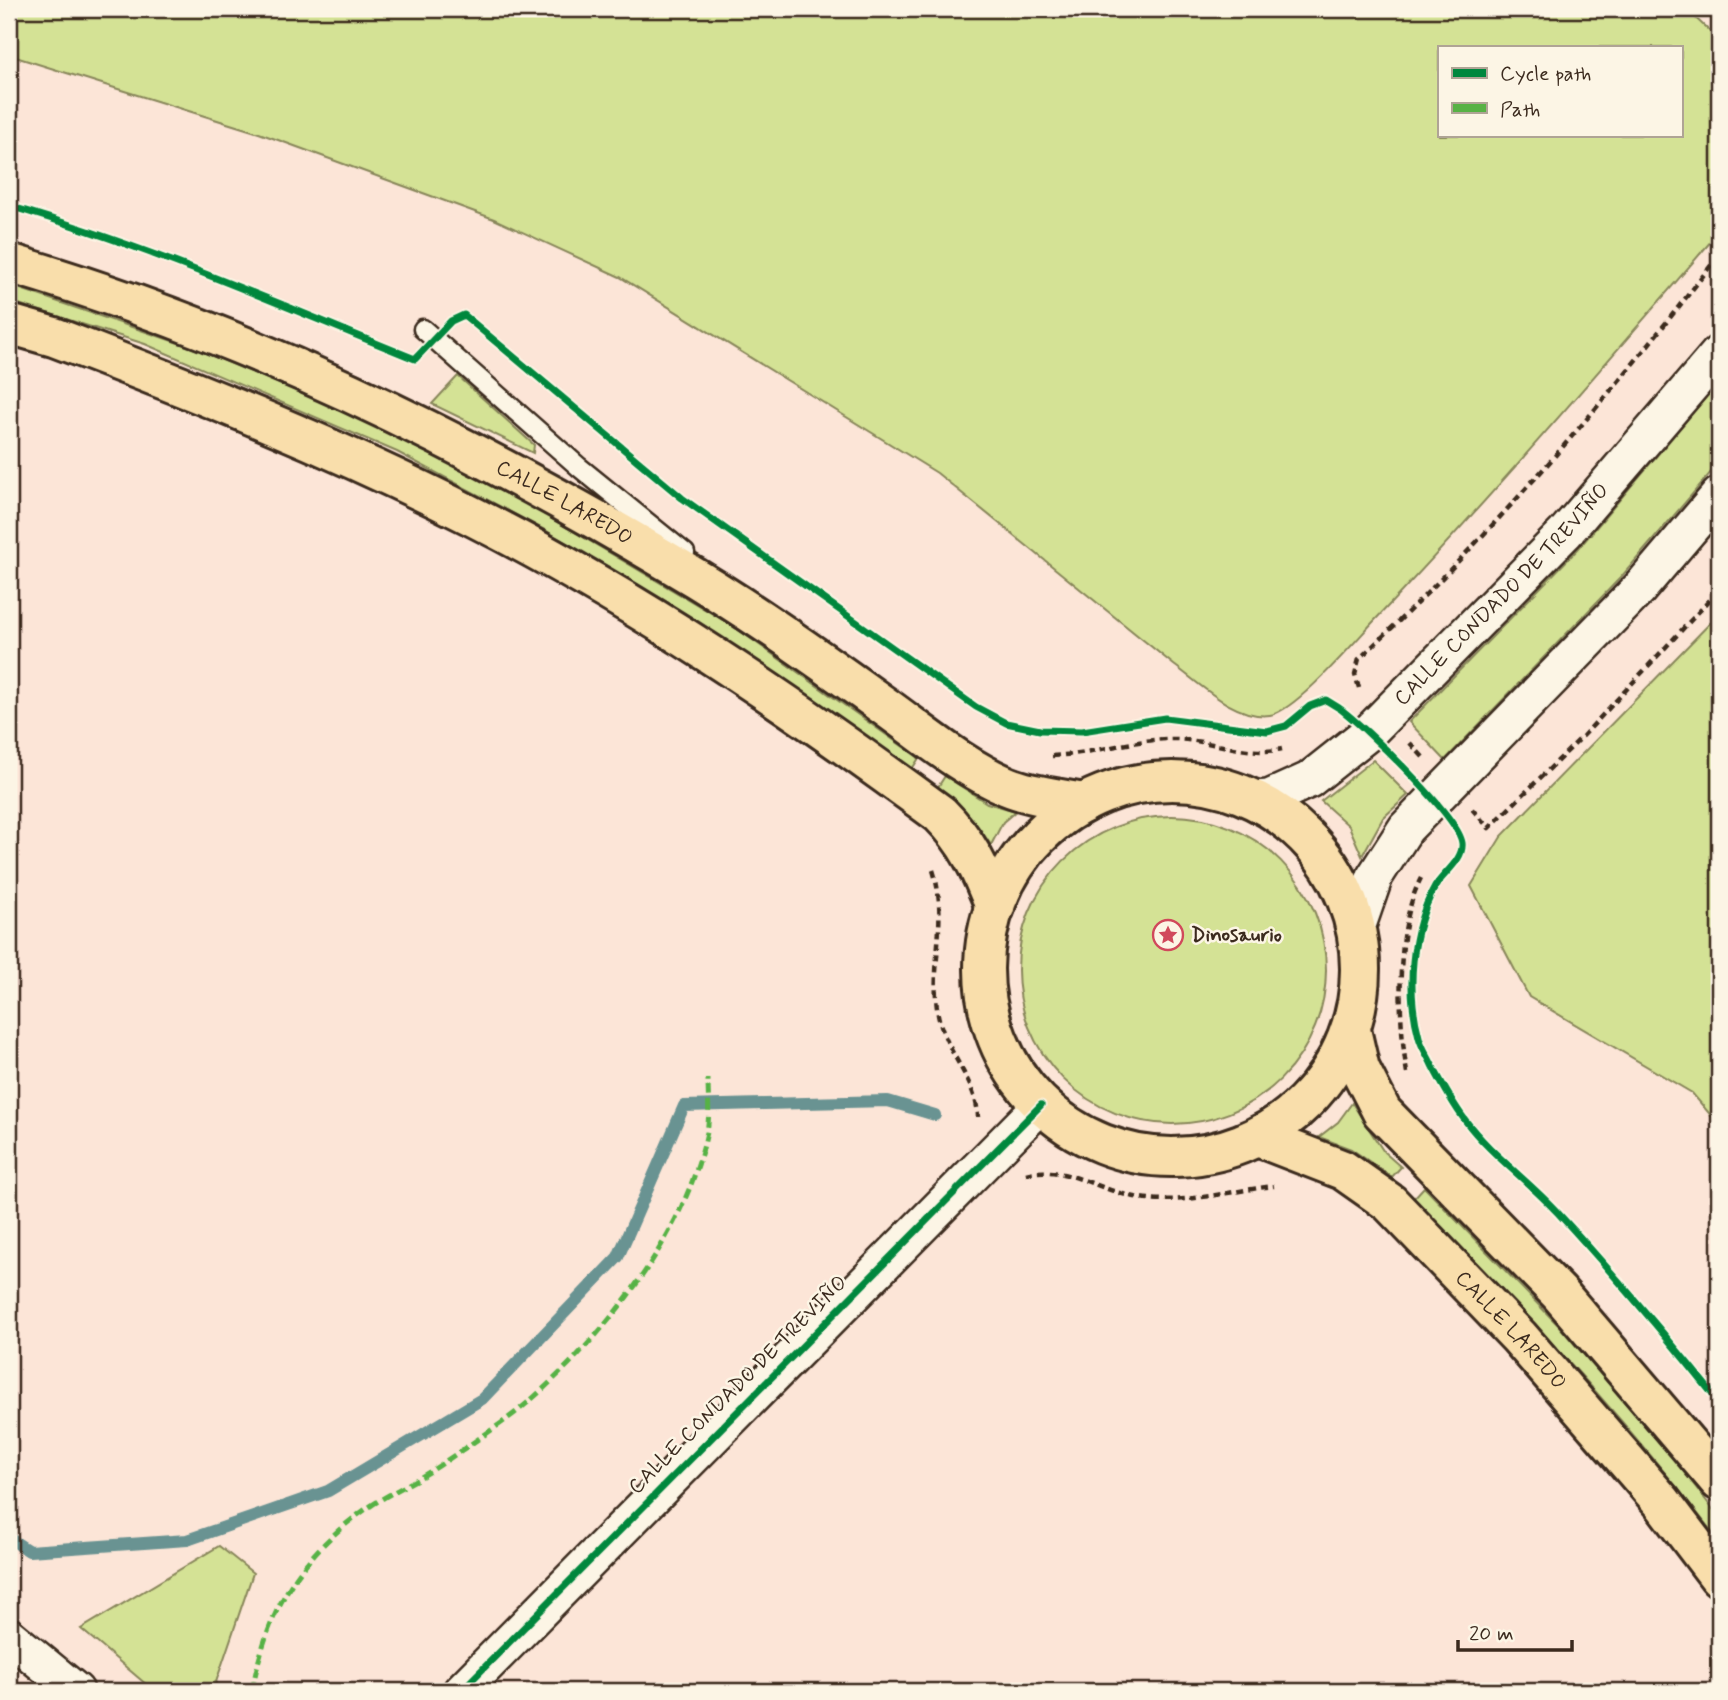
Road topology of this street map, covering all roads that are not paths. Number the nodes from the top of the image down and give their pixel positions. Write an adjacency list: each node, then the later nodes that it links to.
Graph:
1 (9, 263): 6 (main road, CALLE LAREDO)
2 (9, 324): 9 (main road)
3 (423, 329): 6 (lane)
4 (1719, 353): 7 (street, CALLE CONDADO DE TREVIÑO)
5 (1719, 495): 10 (street)
6 (743, 609): 8 (main road, CALLE LAREDO)
7 (1255, 799): 8 (main road); 10 (main road)
8 (1084, 803): 9 (main road)
9 (995, 906): 12 (main road)
10 (1357, 928): 11 (main road)
11 (1350, 1030): 13 (main road); 14 (main road)
12 (1041, 1105): 13 (main road); 18 (street, CALLE CONDADO DE TREVIÑO)
13 (1258, 1137): 15 (main road, CALLE LAREDO)
14 (1719, 1481)
15 (1719, 1577)
16 (9, 1636): 17 (street)
17 (76, 1691)
18 (461, 1691)

